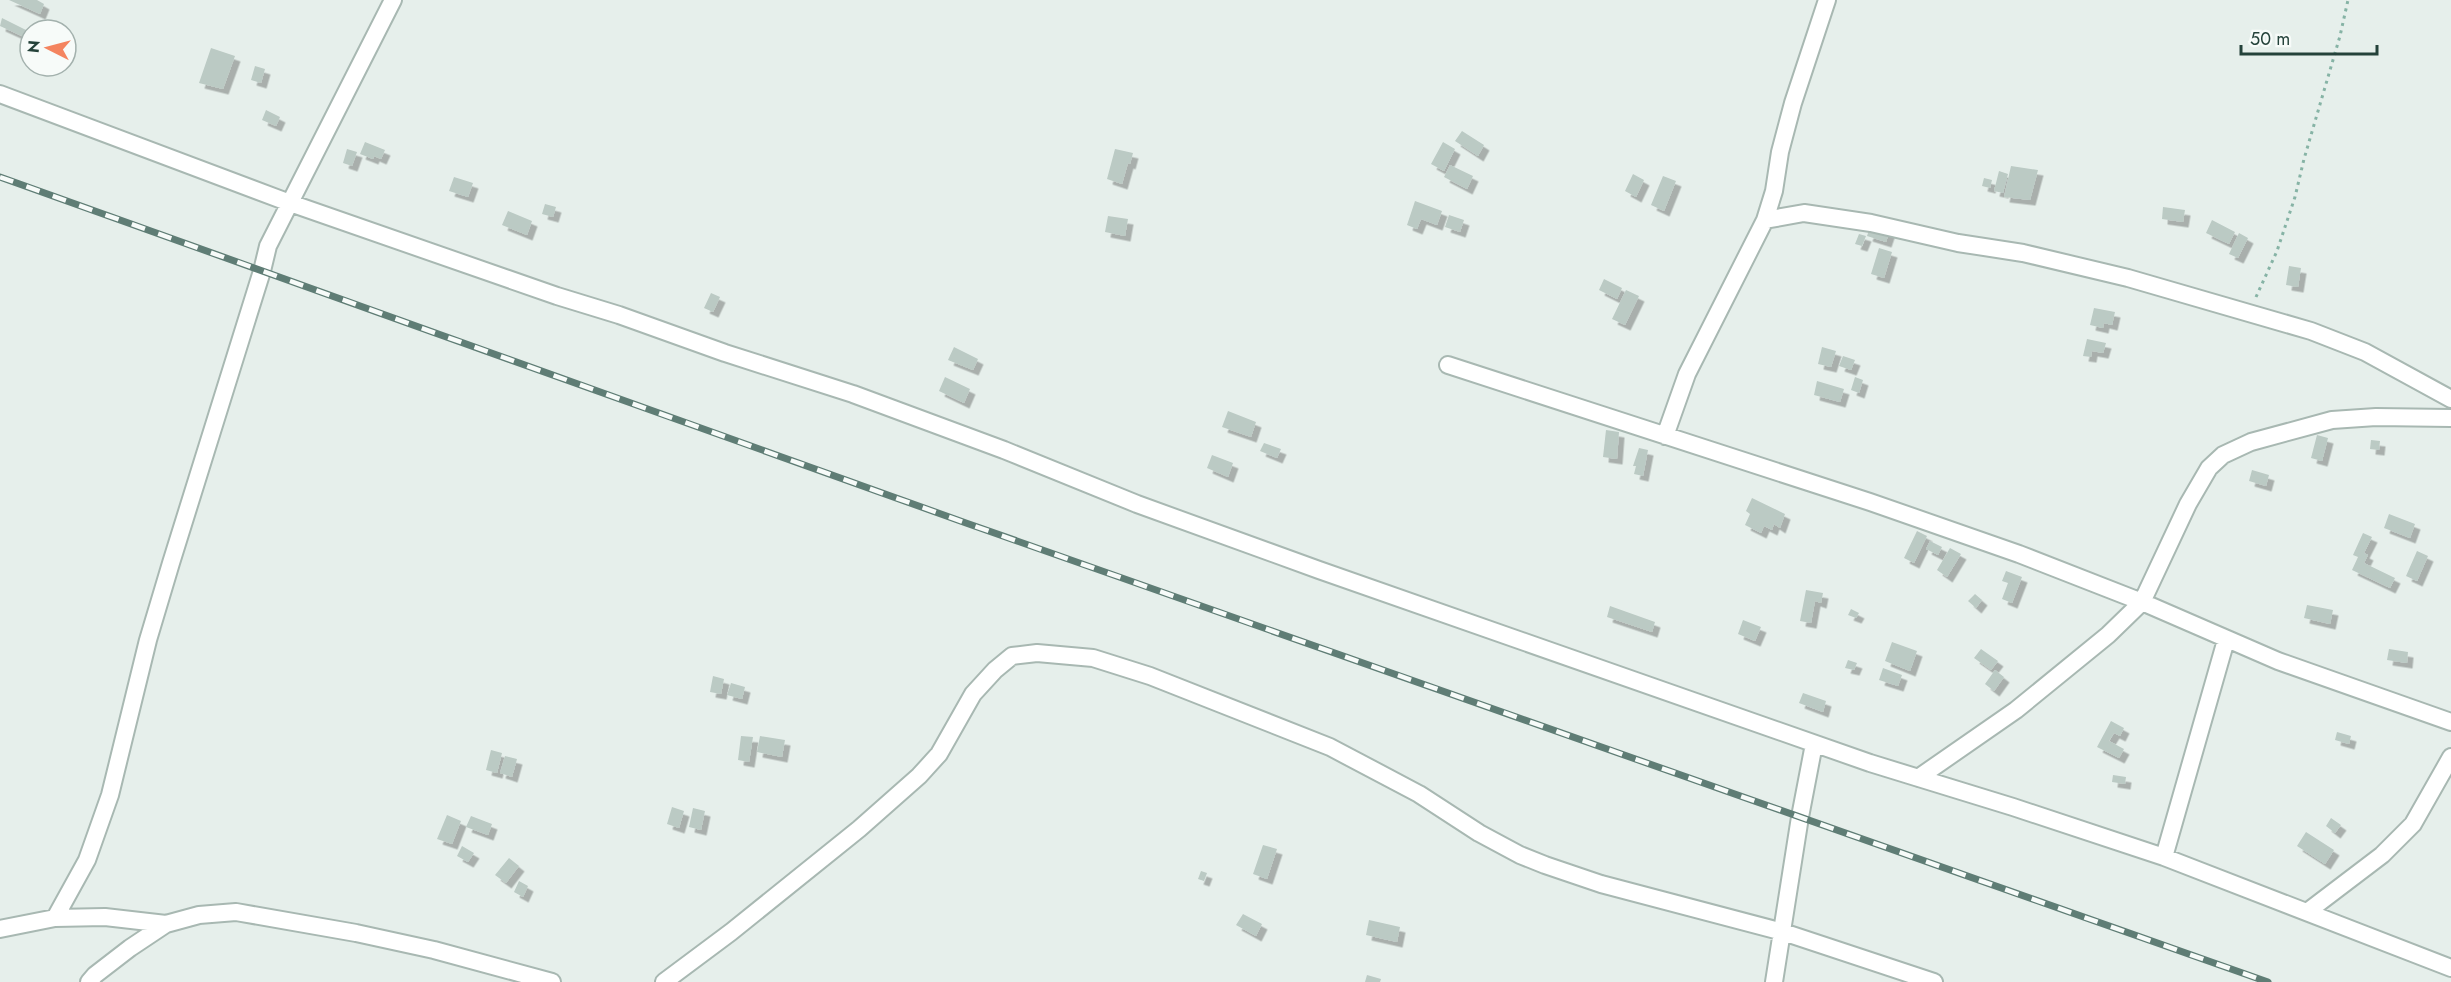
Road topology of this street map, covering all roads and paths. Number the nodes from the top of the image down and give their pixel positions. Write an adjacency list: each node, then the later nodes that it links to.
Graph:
1 (393, 0): 5 (street)
2 (1827, 0): 6 (street)
3 (2348, 0): 7 (path)
4 (0, 94): 5 (street)
5 (290, 203): 15 (street); 20 (street)
6 (1765, 220): 7 (street); 11 (street)
7 (2249, 312): 9 (street)
8 (1448, 365): 11 (street)
9 (2451, 399)
10 (2451, 418): 12 (street)
11 (1665, 436): 12 (street)
12 (2142, 602): 13 (street); 17 (street)
13 (2226, 640): 14 (street); 18 (street)
14 (2451, 723)
15 (1814, 744): 17 (street); 23 (street)
16 (2451, 757): 19 (street)
17 (1918, 778): 18 (street)
18 (2164, 857): 19 (street)
19 (2307, 912): 24 (street)
20 (55, 918): 21 (street); 22 (street)
21 (166, 924): 25 (street); 26 (street)
22 (0, 929)
23 (1783, 932): 27 (street); 28 (street); 29 (street)
24 (2451, 968)
25 (89, 982)
26 (552, 982)
27 (664, 982)
28 (1774, 982)
29 (1934, 982)

